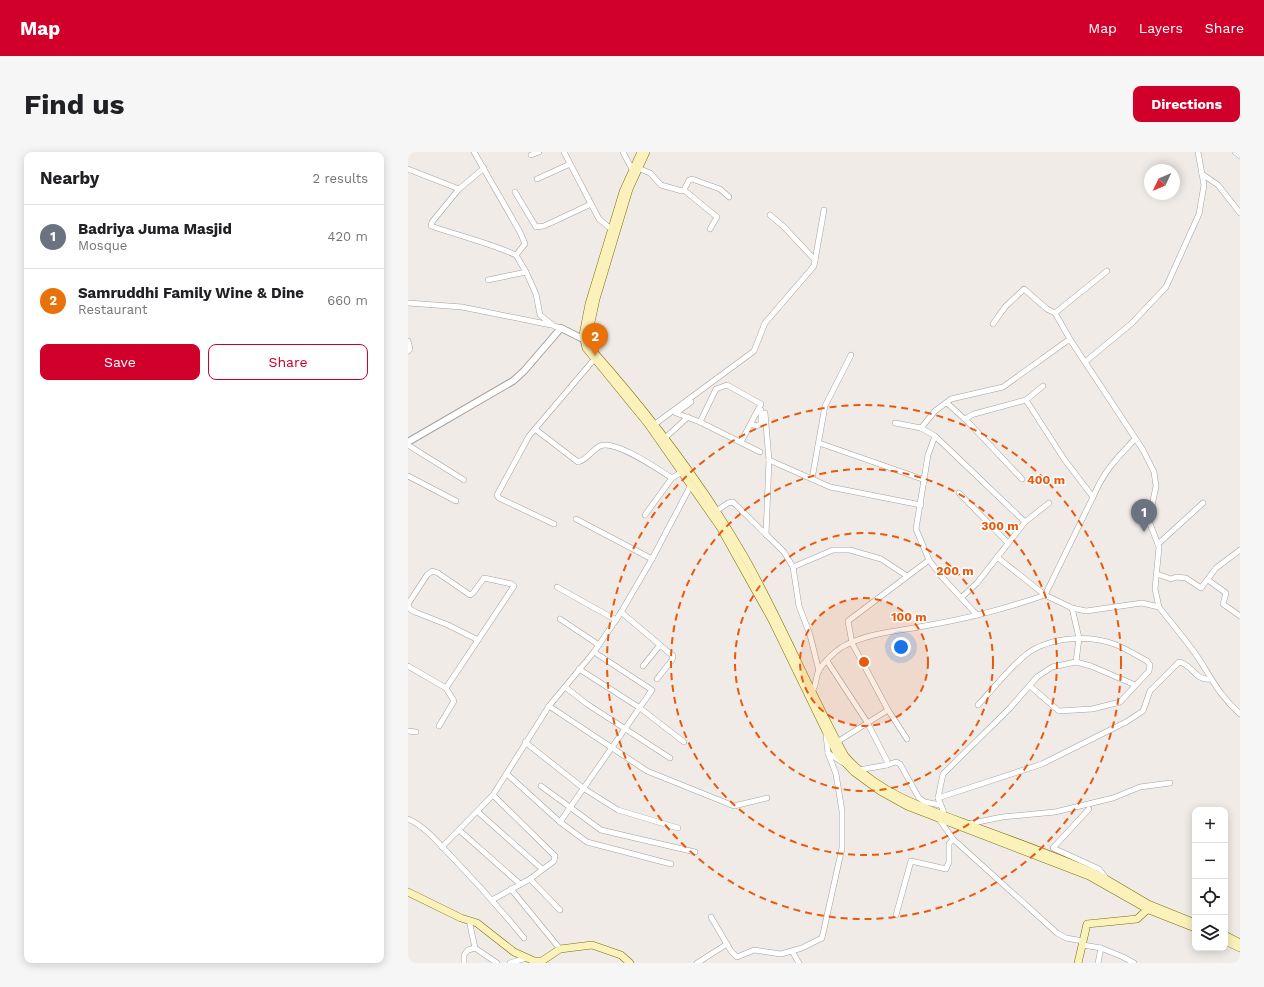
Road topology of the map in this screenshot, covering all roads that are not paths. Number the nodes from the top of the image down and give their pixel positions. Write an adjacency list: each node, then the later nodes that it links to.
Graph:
1 (474, 152): 12 (street)
2 (540, 152): 9 (street)
3 (564, 152): 11 (street)
4 (623, 152): 13 (street)
5 (640, 152): 13 (main road)
6 (646, 152): 13 (main road)
7 (1198, 152): 15 (street)
8 (1235, 152): 10 (street)
9 (531, 155)
10 (1240, 156)
11 (570, 164): 16 (street); 21 (street)
12 (484, 168): 17 (street); 27 (street)
13 (635, 168): 18 (street); 26 (main road); 37 (main road)
14 (408, 169): 17 (street)
15 (1202, 174): 23 (street); 43 (street)
16 (537, 179)
17 (459, 189): 27 (street)
18 (684, 190): 20 (street); 25 (street)
19 (515, 192): 21 (street)
20 (729, 197)
21 (591, 204): 26 (street)
22 (824, 210): 28 (street)
23 (1240, 213)
24 (770, 215): 28 (street)
25 (710, 228)
26 (611, 229): 37 (main road)
27 (516, 255): 30 (street)
28 (815, 260): 52 (street)
29 (1107, 271): 33 (street)
30 (526, 272): 31 (street); 35 (street)
31 (488, 280)
32 (408, 303): 35 (street)
33 (1055, 313): 34 (street); 39 (street)
34 (993, 324)
35 (554, 326): 36 (street)
36 (561, 328): 37 (street); 59 (street)
37 (586, 339): 42 (main road)
38 (408, 341): 40 (street)
39 (1071, 341): 43 (street); 47 (street)
40 (408, 351)
41 (851, 355): 61 (street)
42 (596, 357): 52 (main road); 55 (street); 64 (main road)
43 (1085, 362): 58 (street)
44 (715, 386): 48 (street)
45 (1043, 386): 46 (street)
46 (1026, 400): 49 (street); 75 (street)
47 (947, 403): 49 (street); 54 (street)
48 (688, 417): 50 (street); 57 (street)
49 (965, 419): 70 (street)
50 (700, 422): 53 (street); 60 (street)
51 (895, 423): 54 (street)
52 (655, 424): 57 (main road)
53 (751, 424): 60 (street); 65 (street)
54 (921, 428): 56 (street)
55 (535, 429): 68 (street); 85 (street)
56 (936, 436): 72 (street); 84 (street)
57 (665, 438): 64 (main road)
58 (1135, 438): 75 (street); 88 (street)
59 (408, 442)
60 (741, 442): 63 (street)
61 (819, 443): 69 (street); 72 (street)
62 (408, 445): 71 (street)
63 (760, 452)
64 (673, 454): 66 (main road); 79 (main road)
65 (769, 460): 69 (street); 86 (street)
66 (682, 472): 68 (street); 73 (main road)
67 (408, 476): 76 (street)
68 (672, 478): 82 (street)
69 (812, 479): 80 (street)
70 (1022, 479)
71 (464, 480)
72 (924, 480): 80 (street)
73 (691, 485): 79 (main road); 91 (street)
74 (959, 493): 87 (street)
75 (1092, 497): 98 (street)
76 (456, 502)
77 (1049, 503): 84 (street)
78 (1203, 503): 88 (street)
79 (708, 504): 81 (main road); 126 (main road)
80 (921, 505): 92 (street)
81 (716, 512): 86 (street); 126 (main road)
82 (645, 515)
83 (576, 519): 91 (street)
84 (1025, 522): 87 (street)
85 (554, 524)
86 (766, 535): 93 (street)
87 (1008, 543): 90 (street)
88 (1158, 544): 94 (street)
89 (1240, 550): 96 (street)
90 (997, 557): 98 (street); 99 (street)
91 (652, 559): 103 (street)
92 (929, 560): 95 (street); 99 (street)
93 (793, 567): 95 (street); 119 (street)
94 (1157, 574): 96 (street); 101 (street)
95 (907, 576): 110 (street)
96 (1208, 580): 105 (street)
97 (557, 587): 107 (street)
98 (1045, 595): 102 (street); 104 (street)
99 (962, 597): 104 (street)
100 (408, 604): 109 (street); 109 (street)
101 (1159, 607): 102 (street); 121 (street)
102 (1072, 608): 108 (street)
103 (621, 612): 107 (street); 112 (street)
104 (977, 615): 110 (street)
105 (1240, 616)
106 (560, 619): 111 (street)
107 (616, 620): 111 (street)
108 (1079, 638): 115 (street); 122 (street); 127 (street)
109 (478, 640): 125 (street)
110 (852, 643): 114 (street); 130 (street)
111 (599, 645): 113 (street)
112 (660, 645): 117 (street); 120 (street)
113 (594, 652): 118 (street); 129 (street)
114 (827, 661): 119 (street); 133 (street)
115 (1076, 662): 122 (street); 123 (street)
116 (408, 666): 125 (street)
117 (643, 666)
118 (580, 669): 124 (street); 129 (street)
119 (819, 671): 126 (street)
120 (657, 679)
121 (1210, 679): 132 (street); 155 (street)
122 (1135, 684): 123 (street)
123 (1030, 686): 155 (street)
124 (565, 687): 128 (street); 135 (street)
125 (446, 688): 134 (street)
126 (810, 693): 131 (main road)
127 (978, 705)
128 (550, 706): 140 (street); 143 (street)
129 (640, 708): 135 (street); 141 (street)
130 (888, 710): 133 (street); 139 (street)
131 (820, 711): 136 (main road); 142 (main road)
132 (1240, 714)
133 (867, 722): 142 (street); 147 (street)
134 (439, 726)
135 (625, 728): 143 (street); 145 (street)
136 (826, 728): 144 (street); 146 (main road)
137 (408, 731): 138 (street)
138 (416, 732)
139 (907, 739)
140 (525, 742): 149 (street); 152 (street)
141 (684, 742)
142 (838, 742): 148 (main road)
143 (612, 747): 152 (street); 154 (street)
144 (828, 753): 146 (street); 195 (street)
145 (670, 758)
146 (846, 764): 160 (main road)
147 (887, 765): 148 (street); 156 (street)
148 (859, 770): 160 (main road)
149 (507, 774): 153 (street); 162 (street)
150 (1170, 783): 164 (street)
151 (541, 786): 157 (street)
152 (583, 788): 157 (street); 165 (street)
153 (494, 795): 159 (street); 171 (street)
154 (767, 798)
155 (938, 798): 156 (street)
156 (940, 805): 160 (street)
157 (570, 807): 162 (street); 169 (street)
158 (1089, 809): 173 (street)
159 (478, 812): 166 (street); 171 (street)
160 (941, 817): 163 (main road); 167 (street)
161 (408, 819): 168 (street)
162 (560, 822): 170 (street)
163 (957, 823): 164 (main road); 178 (main road)
164 (968, 824): 173 (main road)
165 (678, 828)
166 (459, 830): 168 (street); 174 (street)
167 (953, 840): 180 (street); 188 (street)
168 (442, 847): 177 (street)
169 (694, 852)
170 (671, 864)
171 (542, 869): 172 (street)
172 (530, 879): 174 (street); 179 (street)
173 (1108, 880): 178 (main road)
174 (520, 884): 175 (street)
175 (511, 888): 177 (street); 194 (street)
176 (408, 892): 182 (main road)
177 (492, 900): 186 (street)
178 (1150, 908): 183 (main road); 184 (main road); 188 (main road)
179 (560, 910)
180 (896, 914)
181 (711, 917): 190 (street)
182 (470, 920): 191 (street); 196 (main road)
183 (1192, 922)
184 (1192, 927)
185 (1228, 937): 189 (main road)
186 (524, 938)
187 (1228, 942): 193 (main road)
188 (1083, 943): 192 (street); 203 (main road)
189 (1240, 943)
190 (727, 944): 195 (street); 201 (street)
191 (476, 948): 197 (street); 198 (street)
192 (1100, 948): 204 (street); 205 (street)
193 (1240, 948)
194 (560, 949): 196 (main road); 200 (main road)
195 (792, 952): 202 (street)
196 (526, 958): 199 (street)
197 (464, 963)
198 (497, 963)
199 (510, 963)
200 (630, 963)
201 (697, 963)
202 (799, 963)
203 (1078, 963)
204 (1098, 963)
205 (1134, 963)

